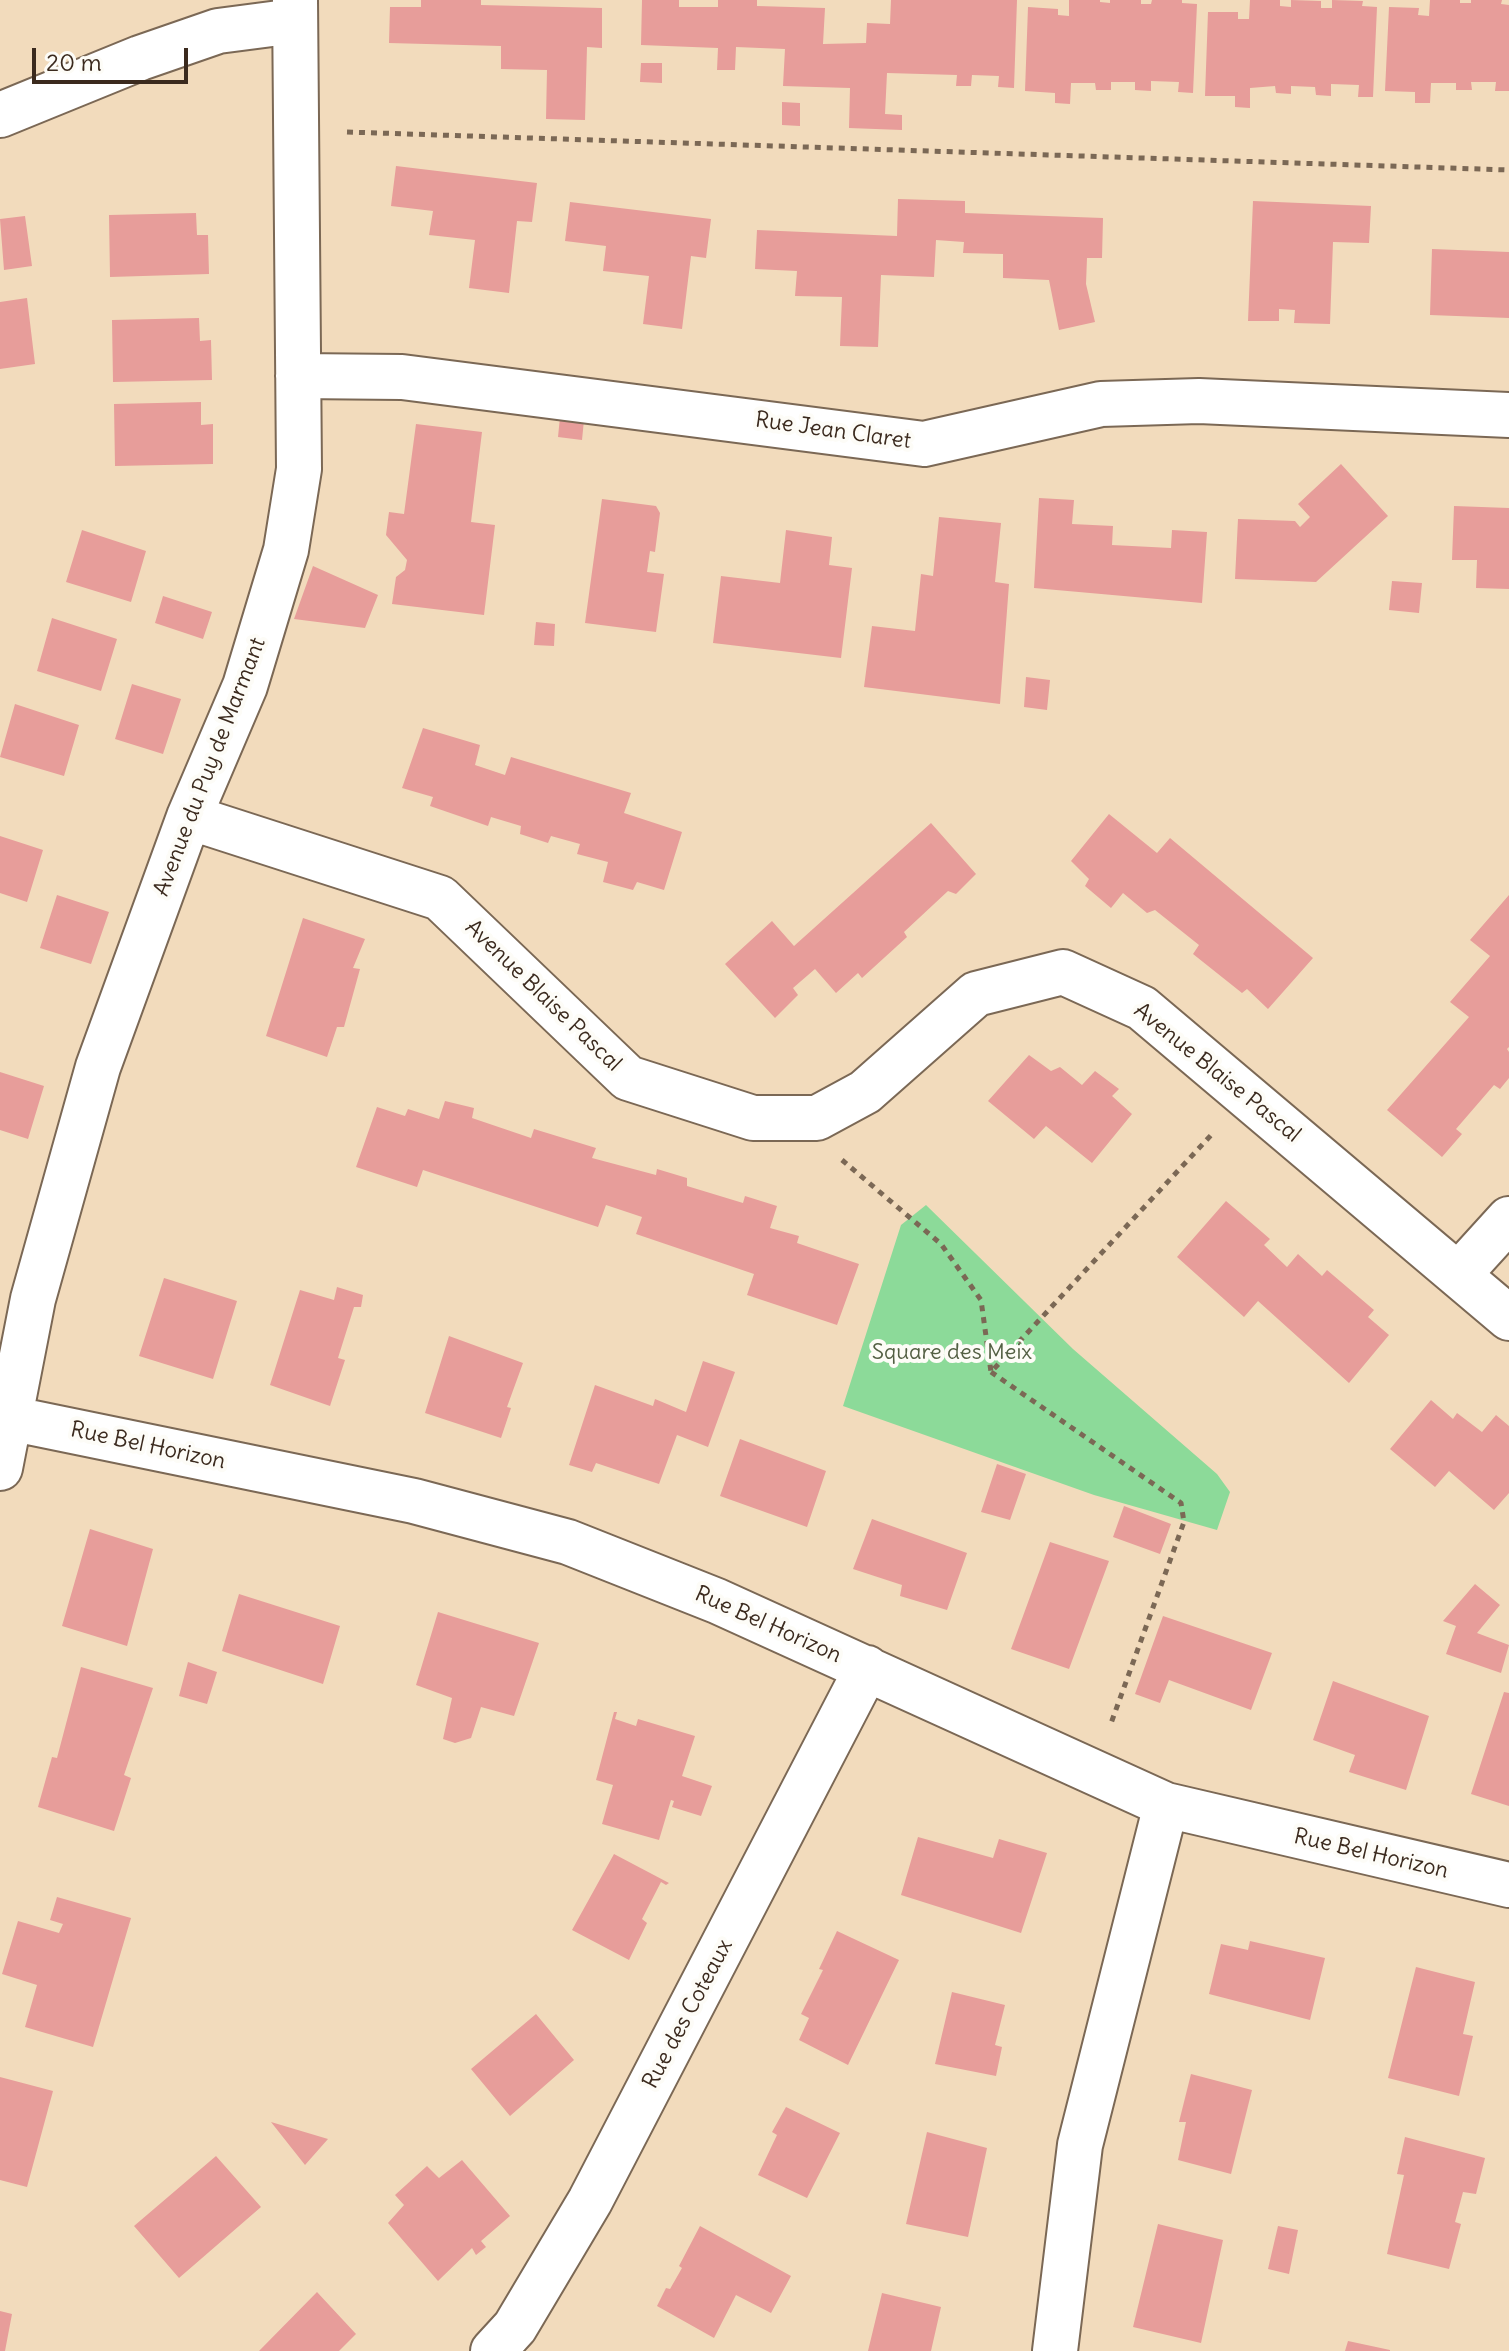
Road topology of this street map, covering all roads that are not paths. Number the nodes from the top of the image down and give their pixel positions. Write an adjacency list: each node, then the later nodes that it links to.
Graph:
1 (295, 10): 2 (street); 3 (street, Avenue du Puy de Marmant)
2 (0, 115)
3 (298, 376): 4 (street, Rue Jean Claret); 5 (street, Avenue du Puy de Marmant)
4 (1509, 415)
5 (189, 817): 7 (street, Avenue Blaise Pascal); 9 (street, Avenue du Puy de Marmant)
6 (1509, 1219): 7 (street)
7 (1459, 1274): 8 (street, Avenue Blaise Pascal)
8 (1509, 1318)
9 (9, 1418): 10 (street, Avenue du Puy de Marmant); 11 (street, Rue Bel Horizon)
10 (0, 1468)
11 (867, 1668): 12 (street, Rue Bel Horizon); 14 (street, Rue des Coteaux)
12 (1166, 1805): 13 (street, Rue Bel Horizon); 15 (street)
13 (1509, 1885)
14 (493, 2351)
15 (1055, 2351)

